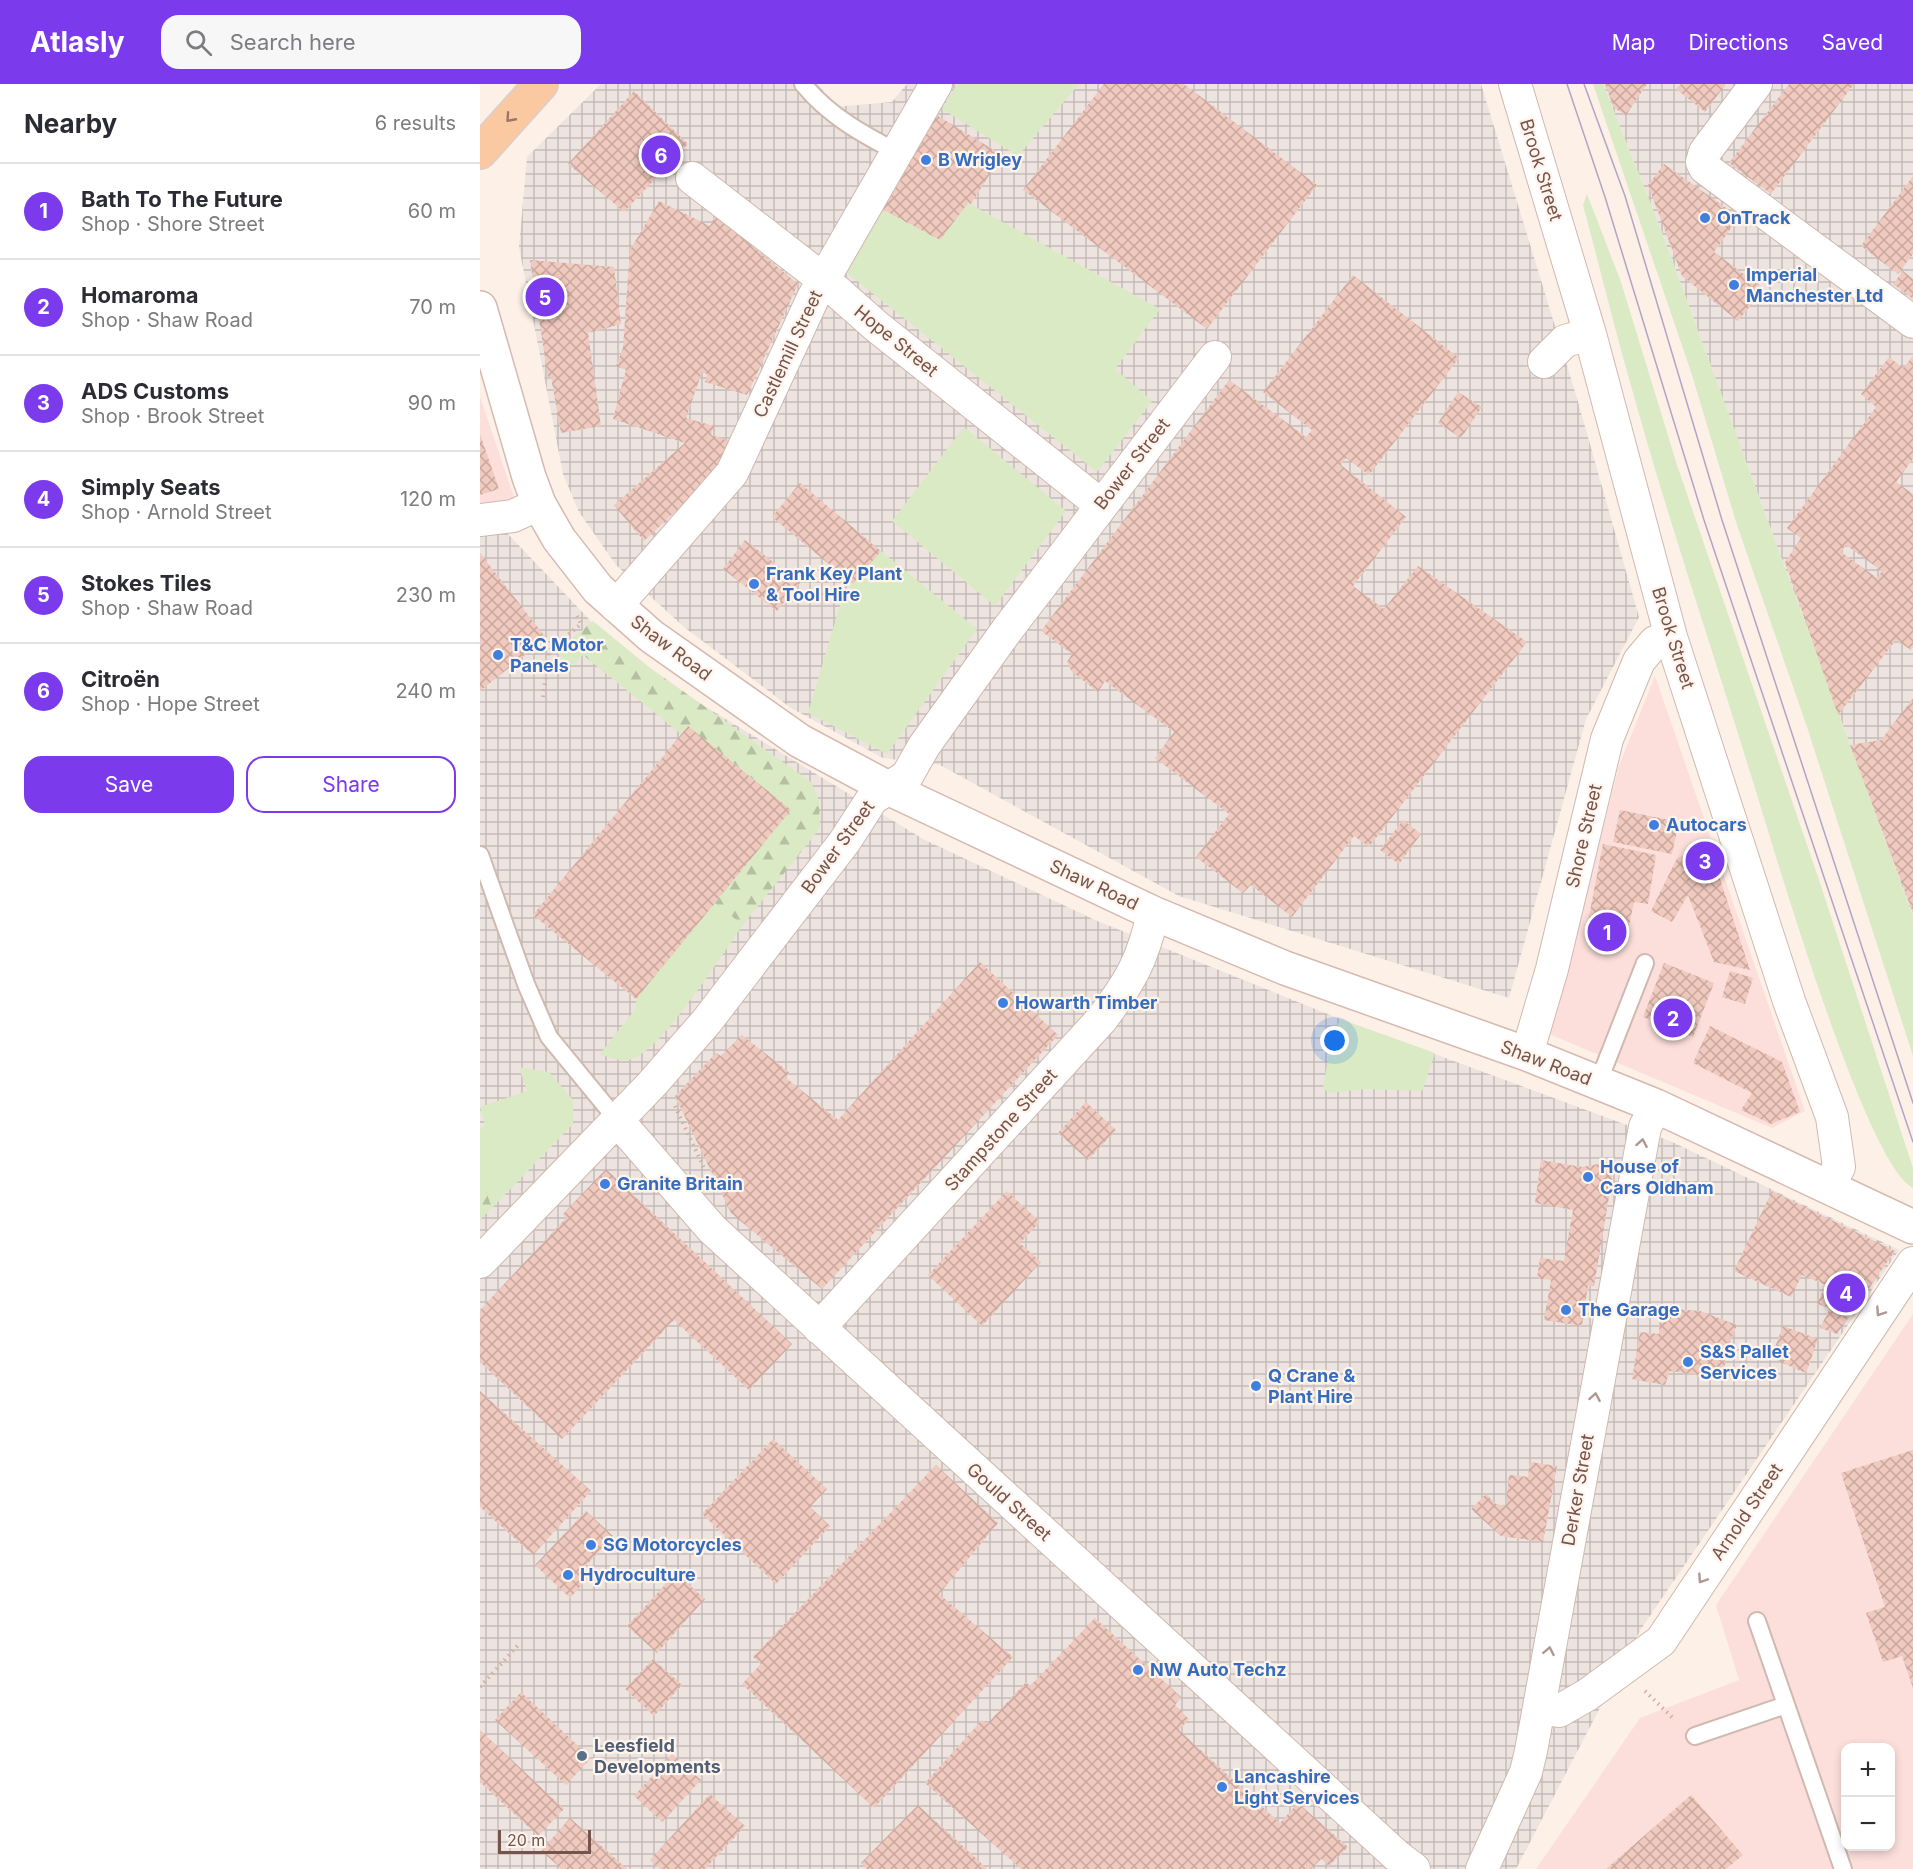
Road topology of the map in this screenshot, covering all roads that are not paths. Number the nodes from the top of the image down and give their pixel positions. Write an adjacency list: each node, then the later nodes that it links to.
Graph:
1 (541, 84): 6 (main road, one-way to 6)
2 (803, 84): 7 (lane)
3 (936, 84): 7 (street, Castlemill Street)
4 (1515, 84): 12 (street, Brook Street)
5 (1756, 84): 11 (street)
6 (480, 152)
7 (897, 152): 9 (street, Castlemill Street)
8 (692, 178): 9 (street, Hope Street)
9 (824, 280): 16 (street, Hope Street); 18 (street, Castlemill Street)
10 (480, 308): 15 (main road, Shaw Road)
11 (1913, 322)
12 (1590, 334): 14 (street); 19 (street, Brook Street)
13 (1215, 357): 16 (street, Bower Street)
14 (1544, 362)
15 (539, 504): 17 (street); 18 (main road, Shaw Road)
16 (1101, 505): 20 (street, Bower Street)
17 (480, 520)
18 (616, 606): 20 (main road, Shaw Road)
19 (1671, 637): 24 (street, Shore Street); 28 (street, Brook Street)
20 (888, 788): 22 (main road, Shaw Road); 27 (street, Bower Street)
21 (480, 855): 27 (lane)
22 (1153, 913): 24 (main road, Shaw Road); 32 (street, Stampstone Street)
23 (1645, 963): 25 (lane)
24 (1527, 1054): 25 (main road, Shaw Road)
25 (1598, 1083): 26 (main road, Shaw Road)
26 (1656, 1106): 28 (main road, Shaw Road); 35 (street, Derker Street, one-way to 26)
27 (618, 1121): 30 (street, Bower Street); 32 (street, Gould Street)
28 (1829, 1186): 29 (main road, Shaw Road)
29 (1913, 1227)
30 (480, 1262)
31 (1913, 1263): 35 (street, Arnold Street, one-way to 35)
32 (819, 1328): 37 (street, Gould Street)
33 (1757, 1621): 34 (lane)
34 (1786, 1705): 36 (lane); 39 (lane)
35 (1539, 1708): 38 (street, Derker Street)
36 (1695, 1736)
37 (1414, 1869)
38 (1482, 1869)
39 (1843, 1869)

